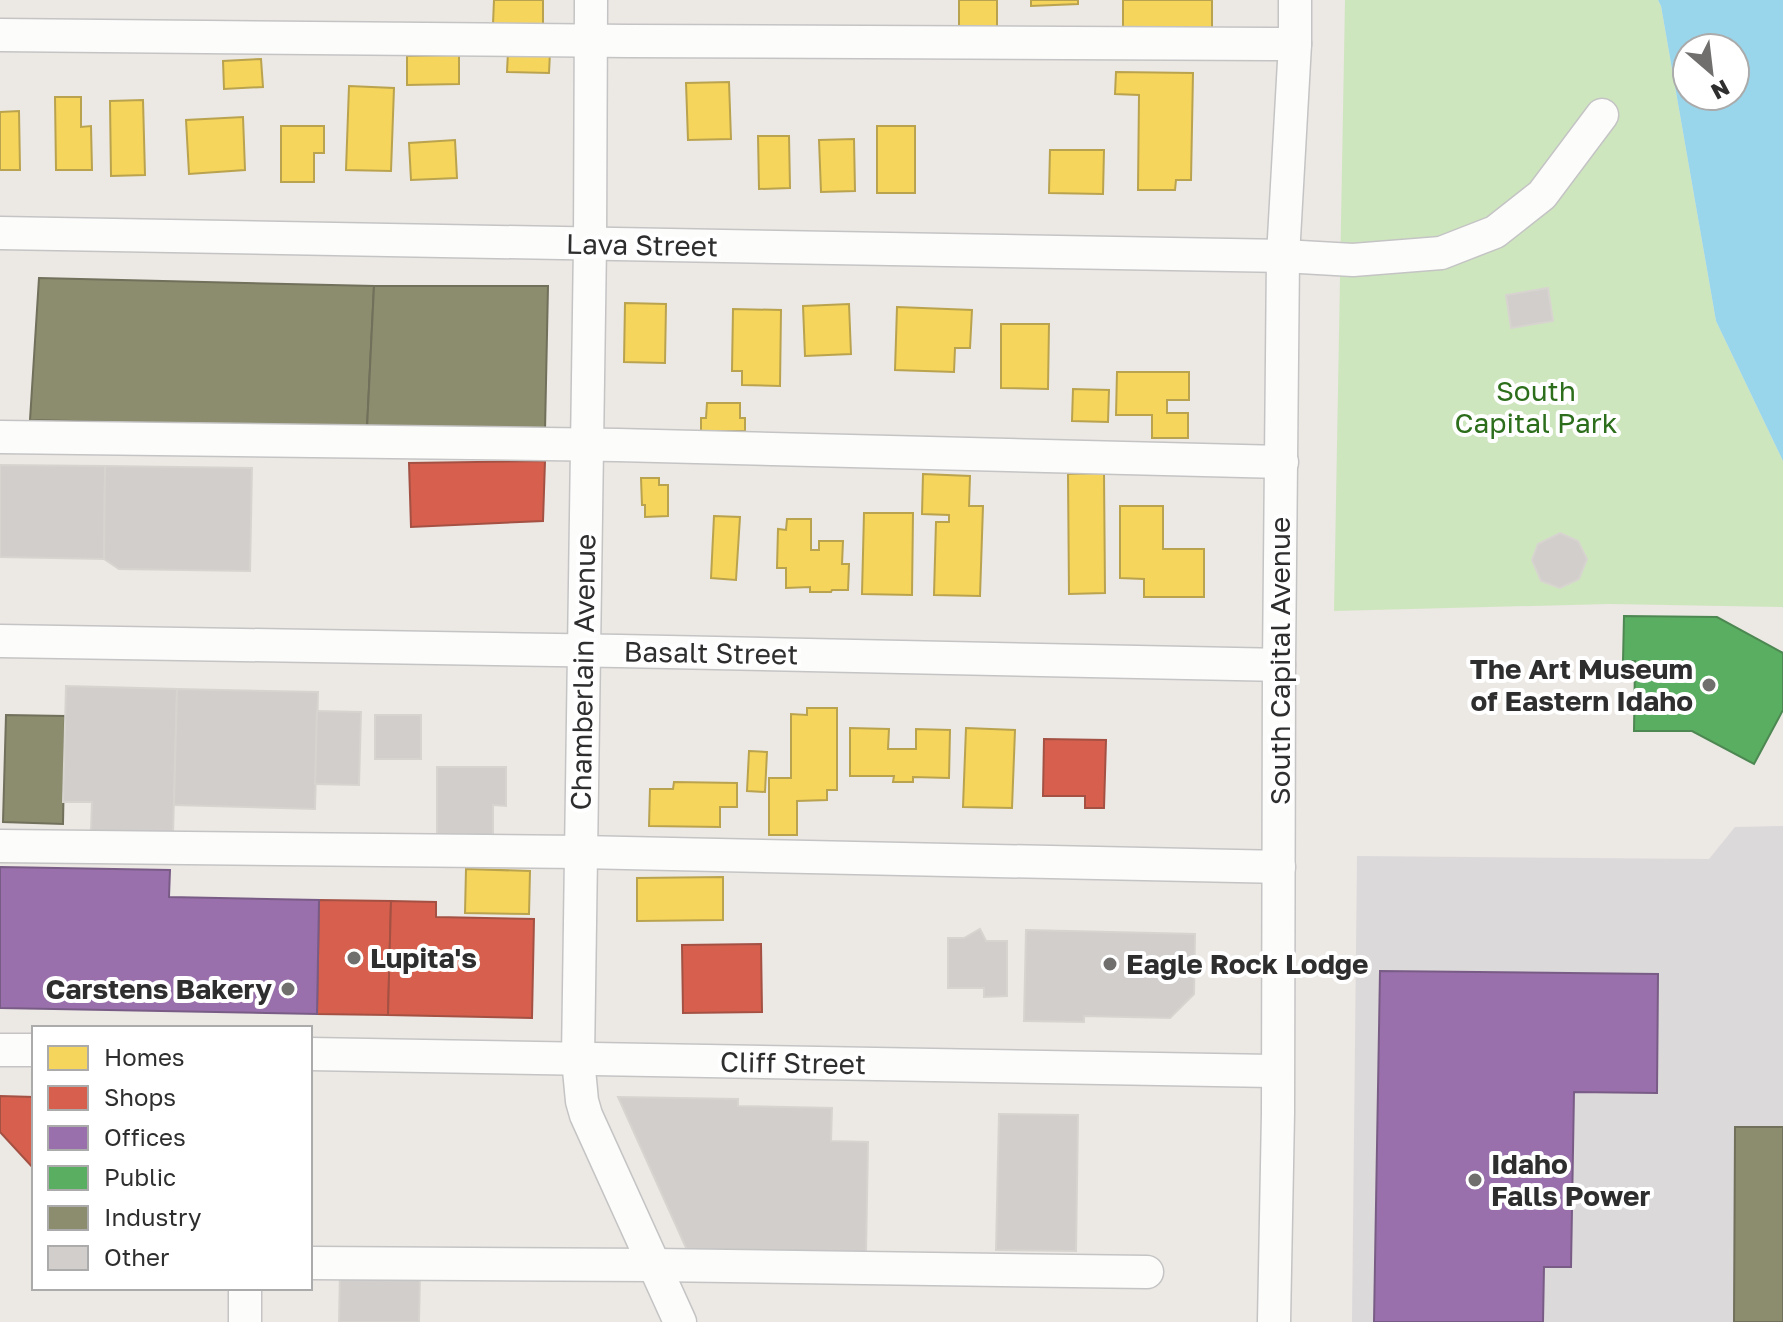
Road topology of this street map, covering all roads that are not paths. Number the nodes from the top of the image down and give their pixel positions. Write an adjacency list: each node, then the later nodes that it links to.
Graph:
1 (591, 0): 4 (street, Chamberlain Avenue)
2 (1295, 0): 5 (street, South Capital Avenue)
3 (0, 35): 4 (street)
4 (590, 40): 5 (street); 8 (street, Chamberlain Avenue)
5 (1295, 44): 9 (street, South Capital Avenue)
6 (1602, 115): 9 (street, Lava Street)
7 (0, 233): 8 (street, Lava Street)
8 (590, 244): 9 (street, Lava Street); 11 (street, Chamberlain Avenue)
9 (1283, 256): 12 (street, South Capital Avenue)
10 (0, 437): 11 (street)
11 (587, 445): 12 (street); 14 (street, Chamberlain Avenue)
12 (1282, 462): 15 (street, South Capital Avenue)
13 (0, 641): 14 (street, Basalt Street)
14 (583, 650): 15 (street, Basalt Street); 17 (street, Chamberlain Avenue)
15 (1279, 665): 18 (street, South Capital Avenue)
16 (0, 846): 17 (street)
17 (580, 852): 18 (street); 22 (street, Chamberlain Avenue)
18 (1279, 867): 23 (street, South Capital Avenue)
19 (0, 1050): 20 (street)
20 (32, 1050)
21 (312, 1054): 22 (street, Cliff Street)
22 (578, 1059): 23 (street, Cliff Street); 25 (street, Chamberlain Avenue)
23 (1277, 1071): 30 (street, South Capital Avenue)
24 (312, 1263): 25 (street)
25 (655, 1265): 26 (street); 29 (street, Chamberlain Avenue)
26 (1147, 1272)
27 (245, 1290): 28 (street)
28 (245, 1322)
29 (680, 1322)
30 (1274, 1322)

